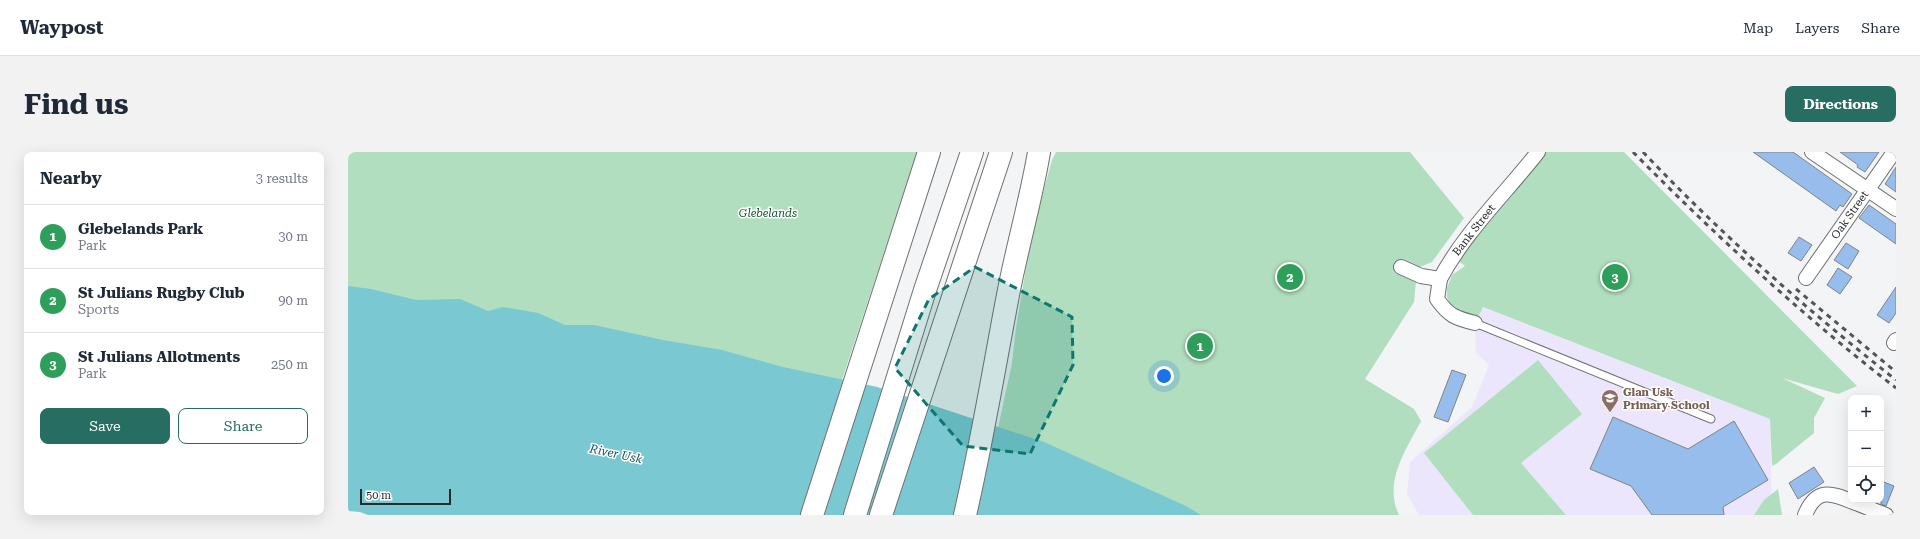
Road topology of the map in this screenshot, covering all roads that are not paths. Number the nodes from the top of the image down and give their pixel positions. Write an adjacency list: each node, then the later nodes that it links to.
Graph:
1 (929, 152): 15 (highway)
2 (972, 152): 16 (highway)
3 (1001, 152): 17 (highway)
4 (1038, 152): 18 (highway)
5 (1538, 152): 12 (street, Bank Street)
6 (1812, 152): 8 (street)
7 (1894, 152): 8 (street, Oak Street)
8 (1867, 190): 9 (street); 11 (street, Oak Street)
9 (1896, 209)
10 (1401, 267): 12 (street)
11 (1806, 278)
12 (1440, 279): 13 (street)
13 (1475, 323): 14 (lane)
14 (1711, 419)
15 (812, 515)
16 (855, 515)
17 (881, 515)
18 (965, 515)
19 (1805, 515): 20 (street)
20 (1886, 515)

